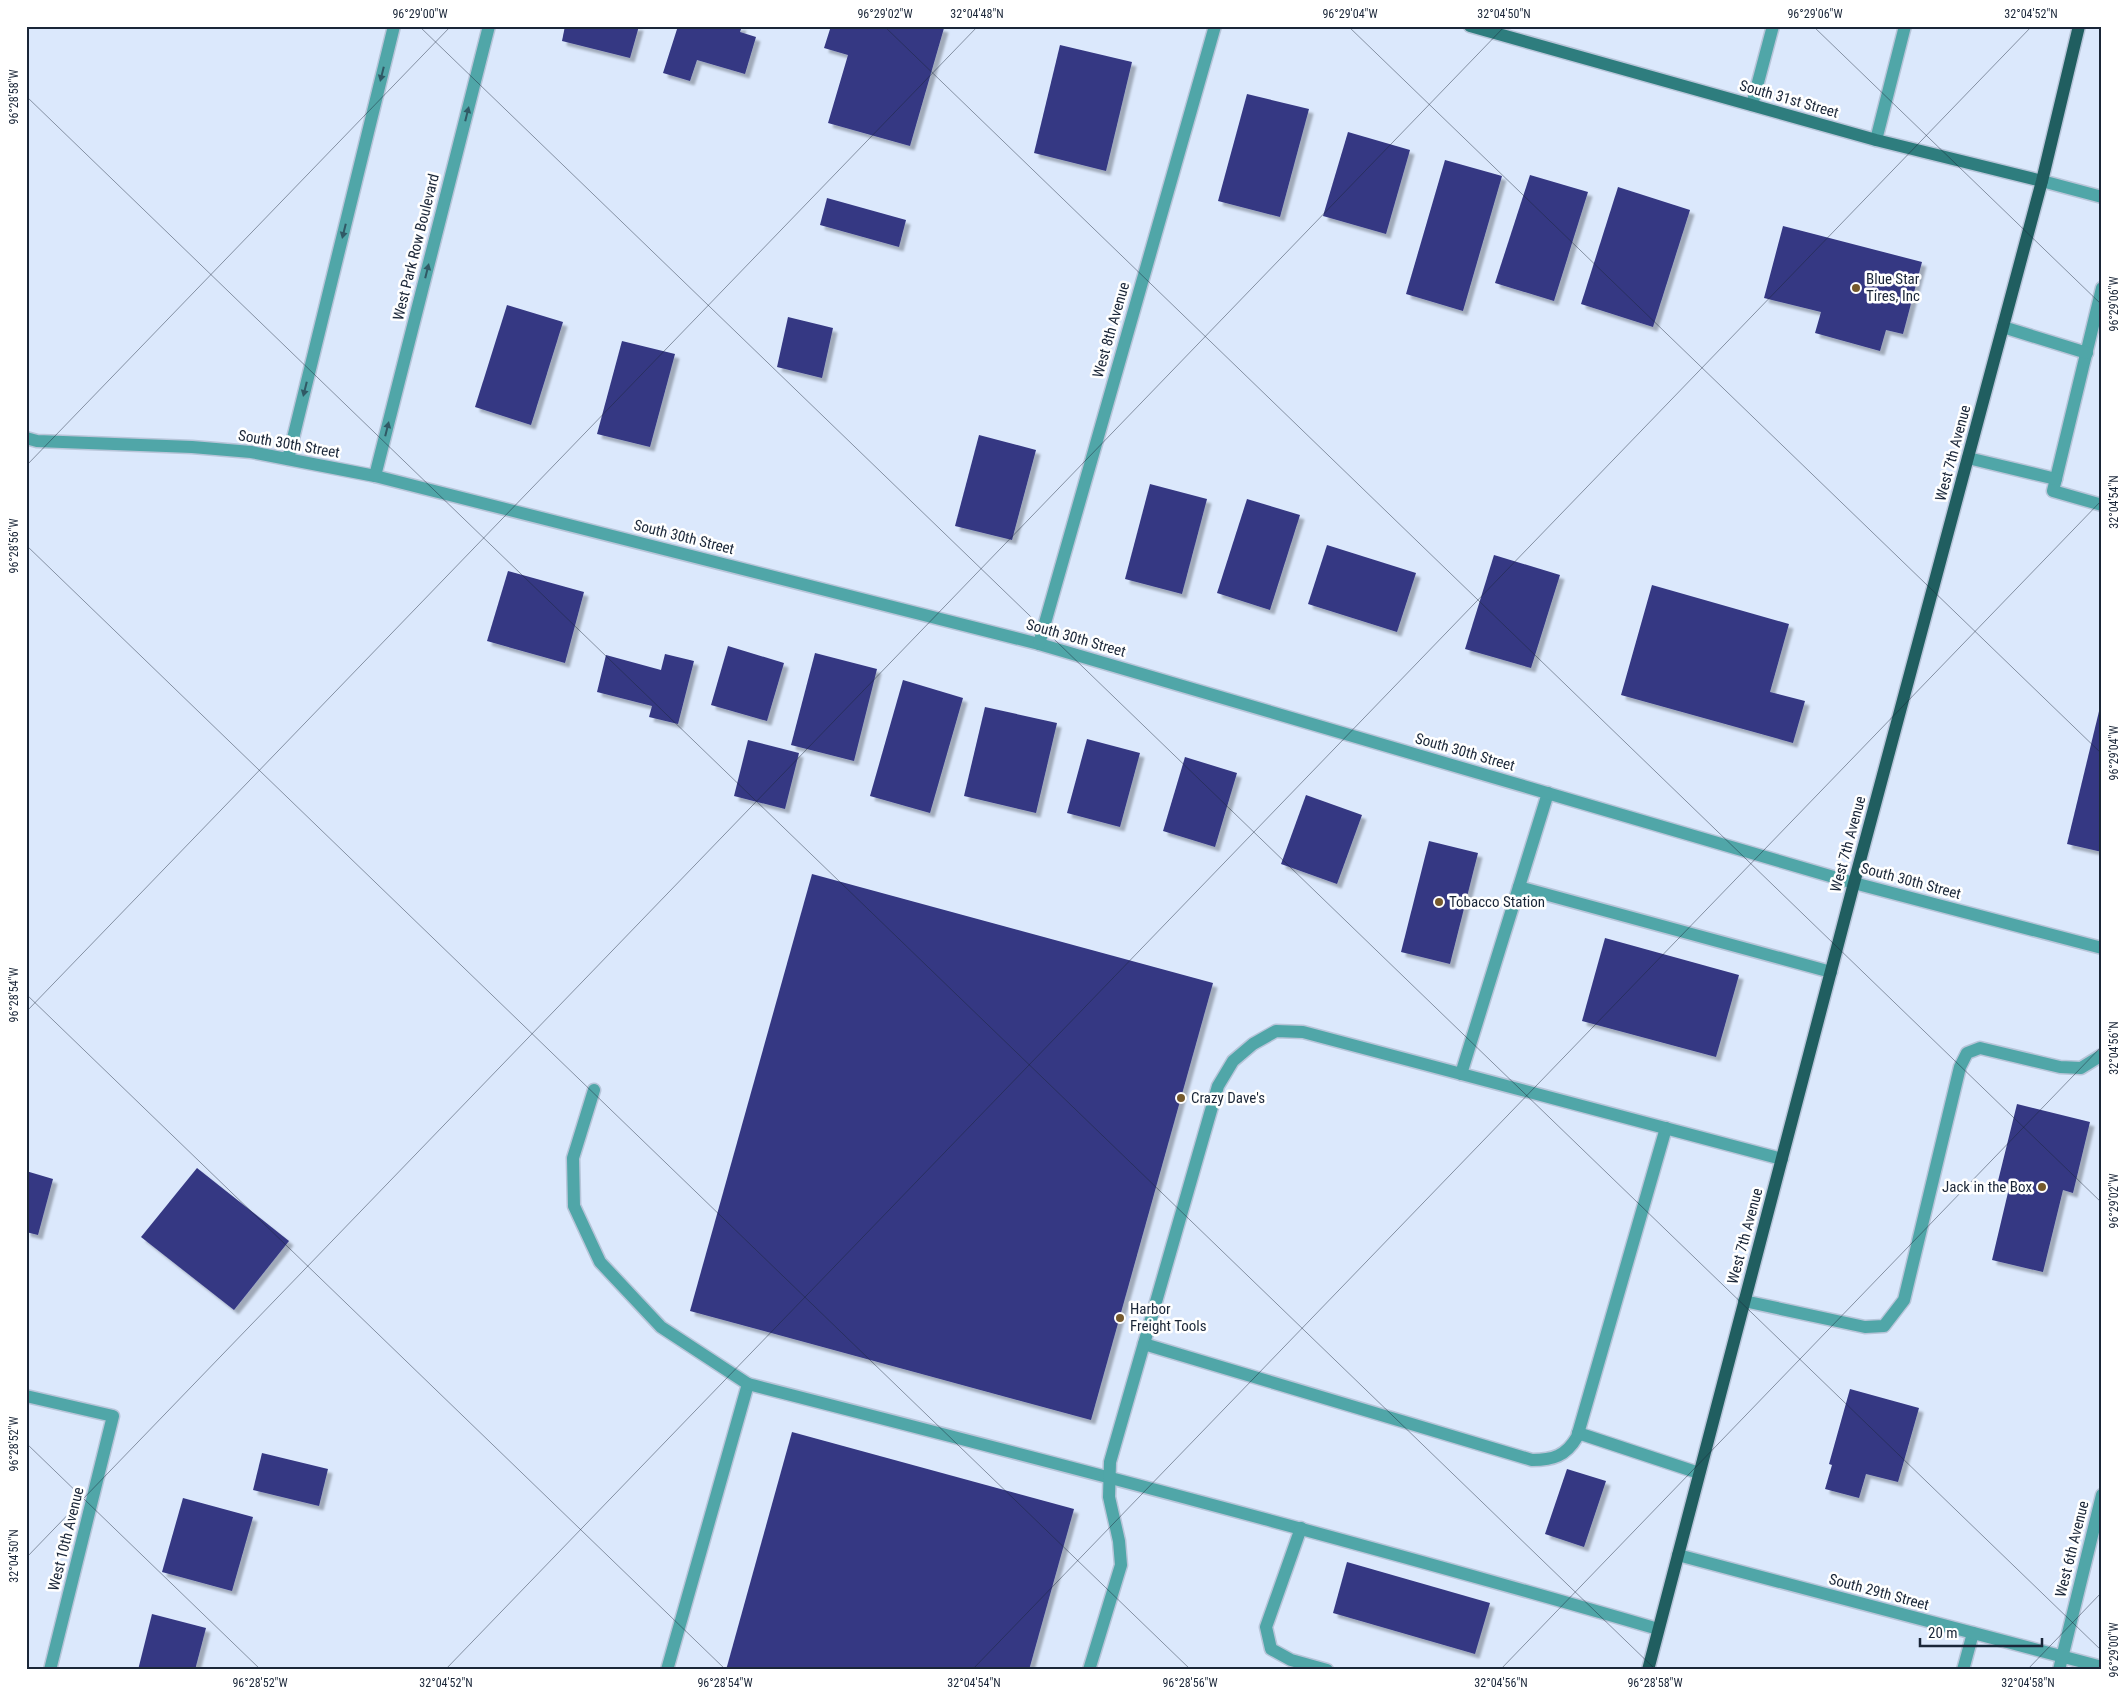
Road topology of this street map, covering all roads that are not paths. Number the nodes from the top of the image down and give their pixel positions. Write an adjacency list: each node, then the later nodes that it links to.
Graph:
1 (394, 26): 17 (street, one-way to 17)
2 (489, 26): 18 (street, West Park Row Boulevard, one-way to 2)
3 (1215, 26): 21 (street, West 8th Avenue)
4 (1470, 26): 8 (street, South 31st Street)
5 (1773, 26): 8 (street)
6 (1906, 26): 9 (street)
7 (2079, 26): 10 (main road, West 7th Avenue)
8 (1752, 105): 9 (street, South 31st Street)
9 (1876, 140): 10 (street, South 31st Street)
10 (2042, 181): 11 (street, South 31st Street); 13 (main road, West 7th Avenue)
11 (2102, 198)
12 (2102, 288): 14 (street)
13 (2003, 327): 14 (street); 16 (main road, West 7th Avenue)
14 (2087, 353): 19 (street)
15 (26, 438): 17 (street, South 30th Street)
16 (1968, 458): 19 (street); 23 (main road, West 7th Avenue)
17 (288, 459): 18 (street, South 30th Street)
18 (375, 476): 21 (street, South 30th Street)
19 (2056, 479): 20 (street)
20 (2102, 505)
21 (1038, 644): 22 (street, South 30th Street)
22 (1548, 793): 23 (street, South 30th Street); 24 (street)
23 (1854, 883): 25 (street, South 30th Street); 26 (main road, West 7th Avenue)
24 (1519, 887): 26 (street); 28 (street)
25 (2102, 948)
26 (1831, 972): 31 (main road, West 7th Avenue)
27 (2102, 1055): 32 (street)
28 (1461, 1074): 30 (street); 33 (street)
29 (594, 1090): 34 (street)
30 (1666, 1128): 31 (street); 36 (street)
31 (1782, 1159): 32 (main road, West 7th Avenue)
32 (1744, 1301): 37 (main road, West 7th Avenue)
33 (1144, 1344): 36 (street); 38 (street)
34 (748, 1384): 38 (street); 47 (street)
35 (26, 1396): 46 (street, West 10th Avenue)
36 (1578, 1433): 37 (street)
37 (1699, 1473): 41 (main road, West 7th Avenue)
38 (1109, 1476): 40 (street); 48 (street)
39 (2102, 1495): 44 (street, West 6th Avenue)
40 (1301, 1528): 42 (street); 49 (street)
41 (1678, 1555): 42 (main road, West 7th Avenue); 43 (street, South 29th Street)
42 (1658, 1629): 50 (main road, West 7th Avenue)
43 (1973, 1633): 44 (street, South 29th Street); 51 (street)
44 (2062, 1657): 45 (street, South 29th Street); 52 (street, West 6th Avenue)
45 (2102, 1668)
46 (50, 1670)
47 (666, 1670)
48 (1089, 1670)
49 (1327, 1670)
50 (1648, 1670)
51 (1963, 1670)
52 (2059, 1670)

